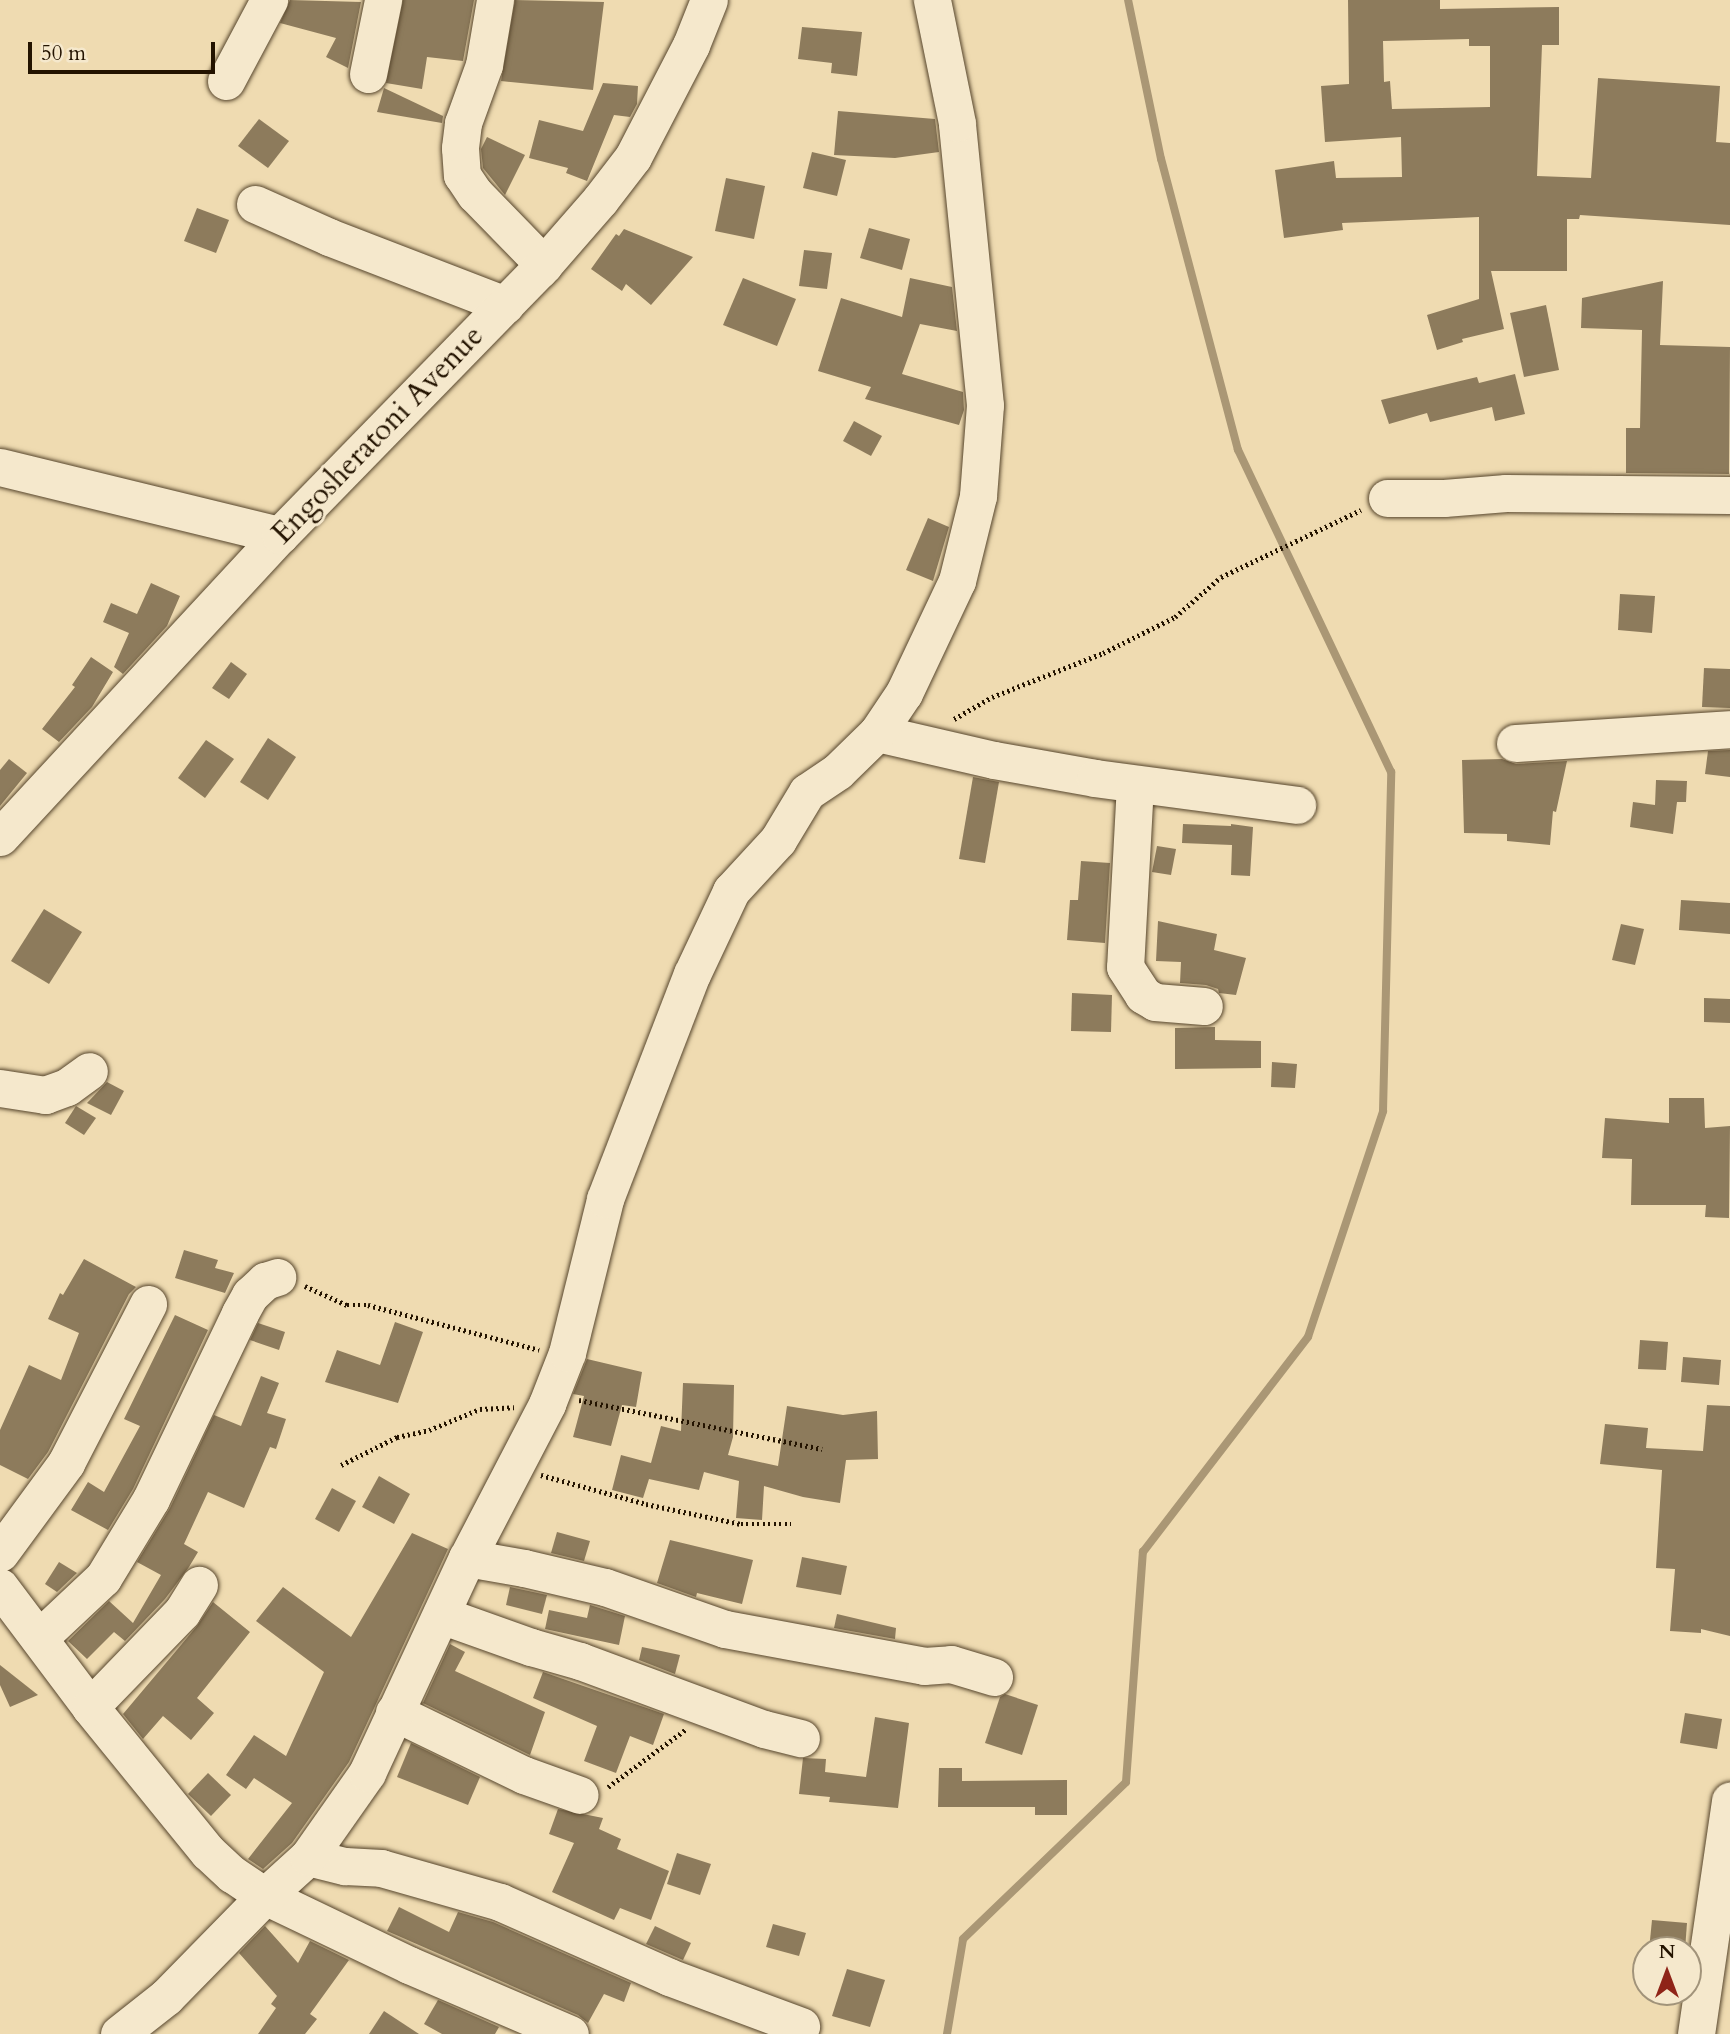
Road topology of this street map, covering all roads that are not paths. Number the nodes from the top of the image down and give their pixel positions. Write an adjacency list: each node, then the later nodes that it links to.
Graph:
1 (270, 0): 7 (street)
2 (383, 0): 6 (street)
3 (495, 0): 9 (street)
4 (709, 0): 9 (street, Engosheratoni Avenue)
5 (932, 0): 16 (street)
6 (368, 74)
7 (226, 81)
8 (255, 204): 10 (street)
9 (544, 265): 10 (street, Engosheratoni Avenue)
10 (505, 306): 14 (street, Engosheratoni Avenue)
11 (0, 467): 14 (street)
12 (1730, 495): 13 (street)
13 (1387, 498)
14 (280, 536): 20 (street, Engosheratoni Avenue)
15 (1730, 729): 17 (street)
16 (877, 733): 18 (street); 27 (street)
17 (1515, 743)
18 (1135, 784): 19 (street); 21 (street)
19 (1297, 805)
20 (0, 837)
21 (1204, 1006)
22 (89, 1072): 23 (street)
23 (0, 1088)
24 (277, 1277): 31 (street)
25 (148, 1304): 26 (street)
26 (0, 1553)
27 (467, 1558): 30 (street); 32 (street)
28 (199, 1585): 33 (street)
29 (0, 1587): 31 (street)
30 (441, 1615): 34 (street); 35 (street)
31 (22, 1630): 33 (street)
32 (995, 1677)
33 (90, 1707): 39 (street)
34 (394, 1712): 36 (street); 38 (street)
35 (801, 1738)
36 (580, 1795)
37 (1730, 1800): 43 (street)
38 (308, 1857): 39 (street); 40 (street)
39 (265, 1896): 41 (street); 42 (street)
40 (801, 2026)
41 (120, 2034)
42 (569, 2034)
43 (1696, 2034)

